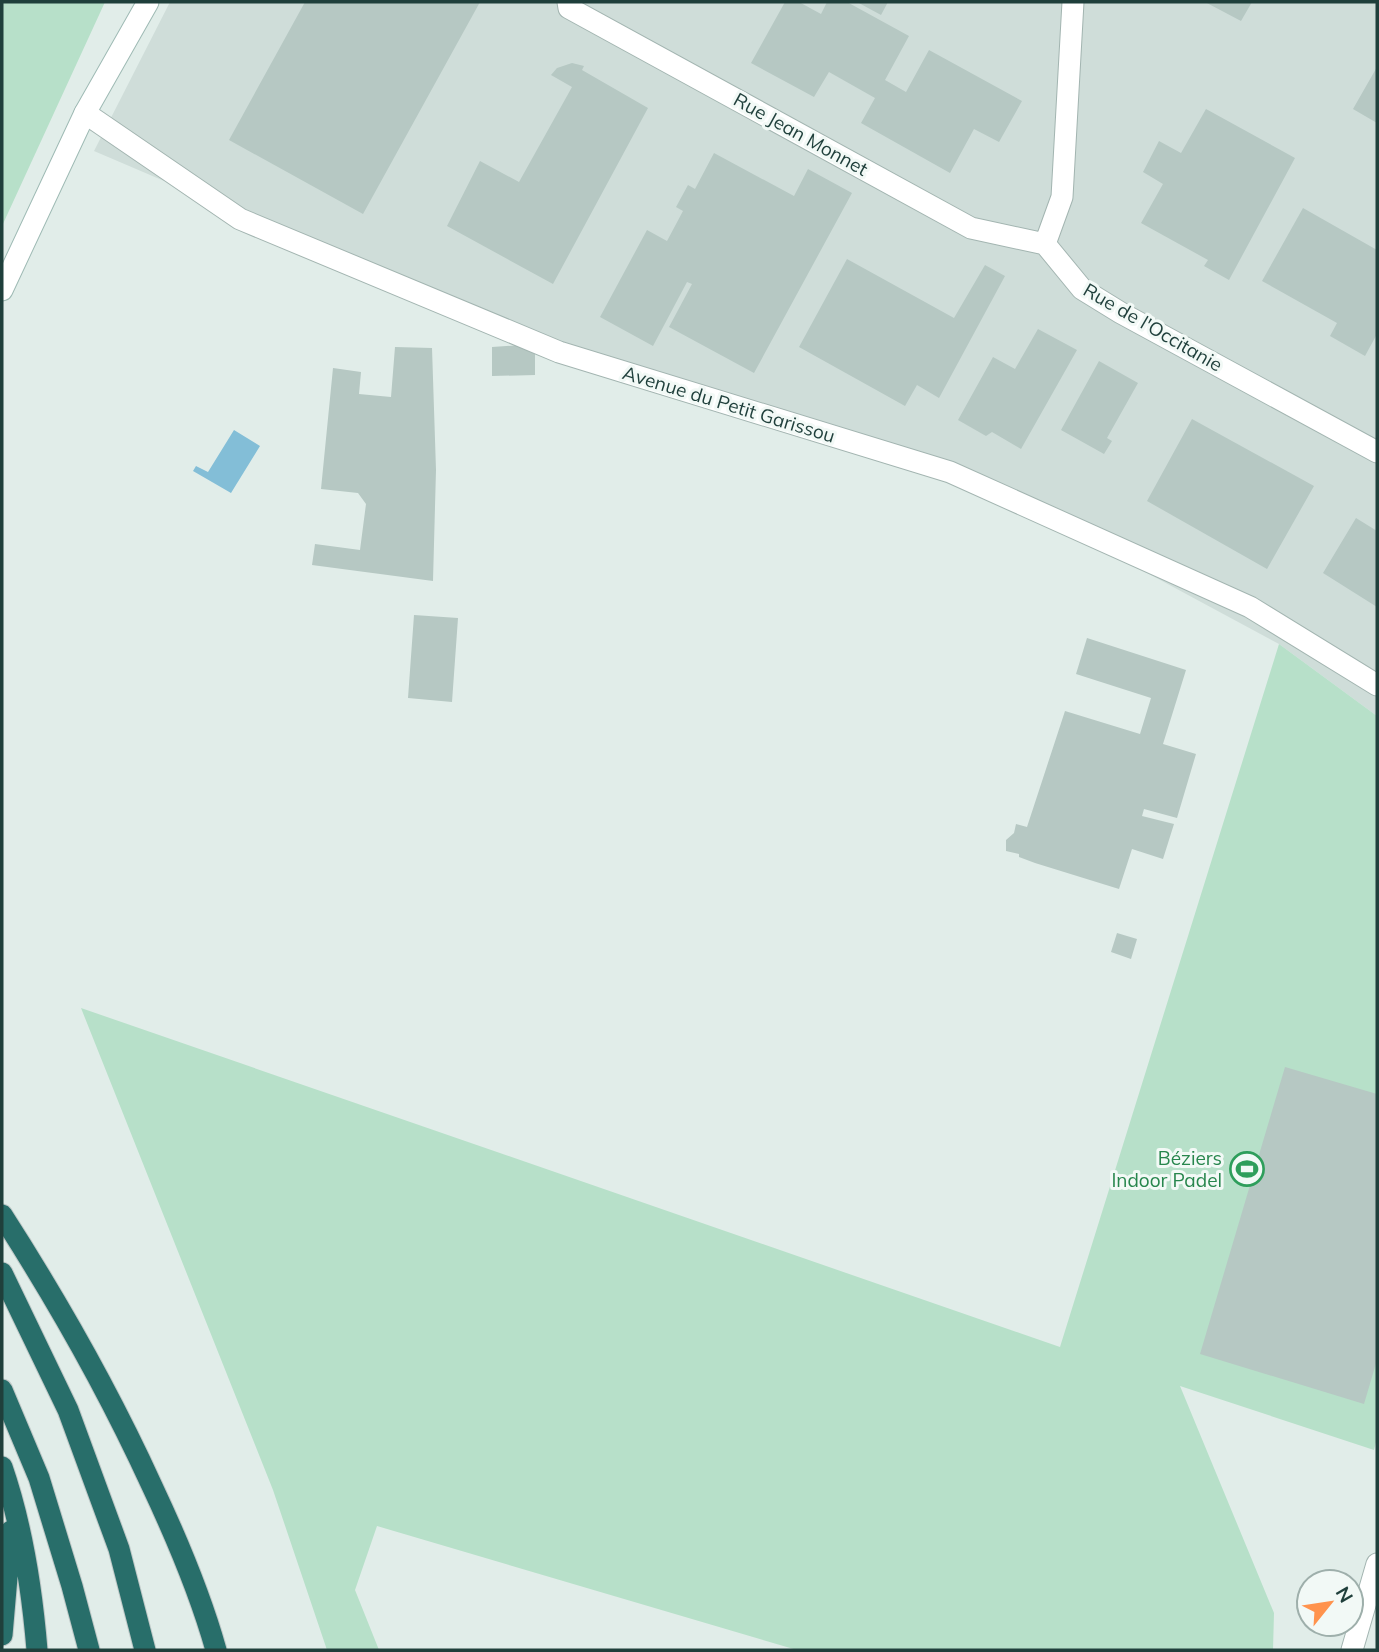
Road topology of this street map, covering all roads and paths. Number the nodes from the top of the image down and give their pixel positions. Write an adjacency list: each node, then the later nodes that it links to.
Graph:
1 (148, 2): 4 (street)
2 (568, 2): 5 (street, Rue Jean Monnet)
3 (1073, 2): 5 (street)
4 (85, 113): 6 (street); 8 (street, Avenue du Petit Garissou)
5 (1045, 244): 7 (street, Rue de l'Occitanie)
6 (2, 290)
7 (1376, 448)
8 (1377, 685)
9 (2, 1214): 19 (highway)
10 (2, 1273): 18 (highway)
11 (2, 1390): 17 (highway)
12 (2, 1467): 13 (highway)
13 (13, 1504): 15 (highway); 16 (highway)
14 (1377, 1564): 20 (street)
15 (2, 1635)
16 (37, 1650)
17 (89, 1650)
18 (145, 1650)
19 (216, 1650)
20 (1352, 1650)

